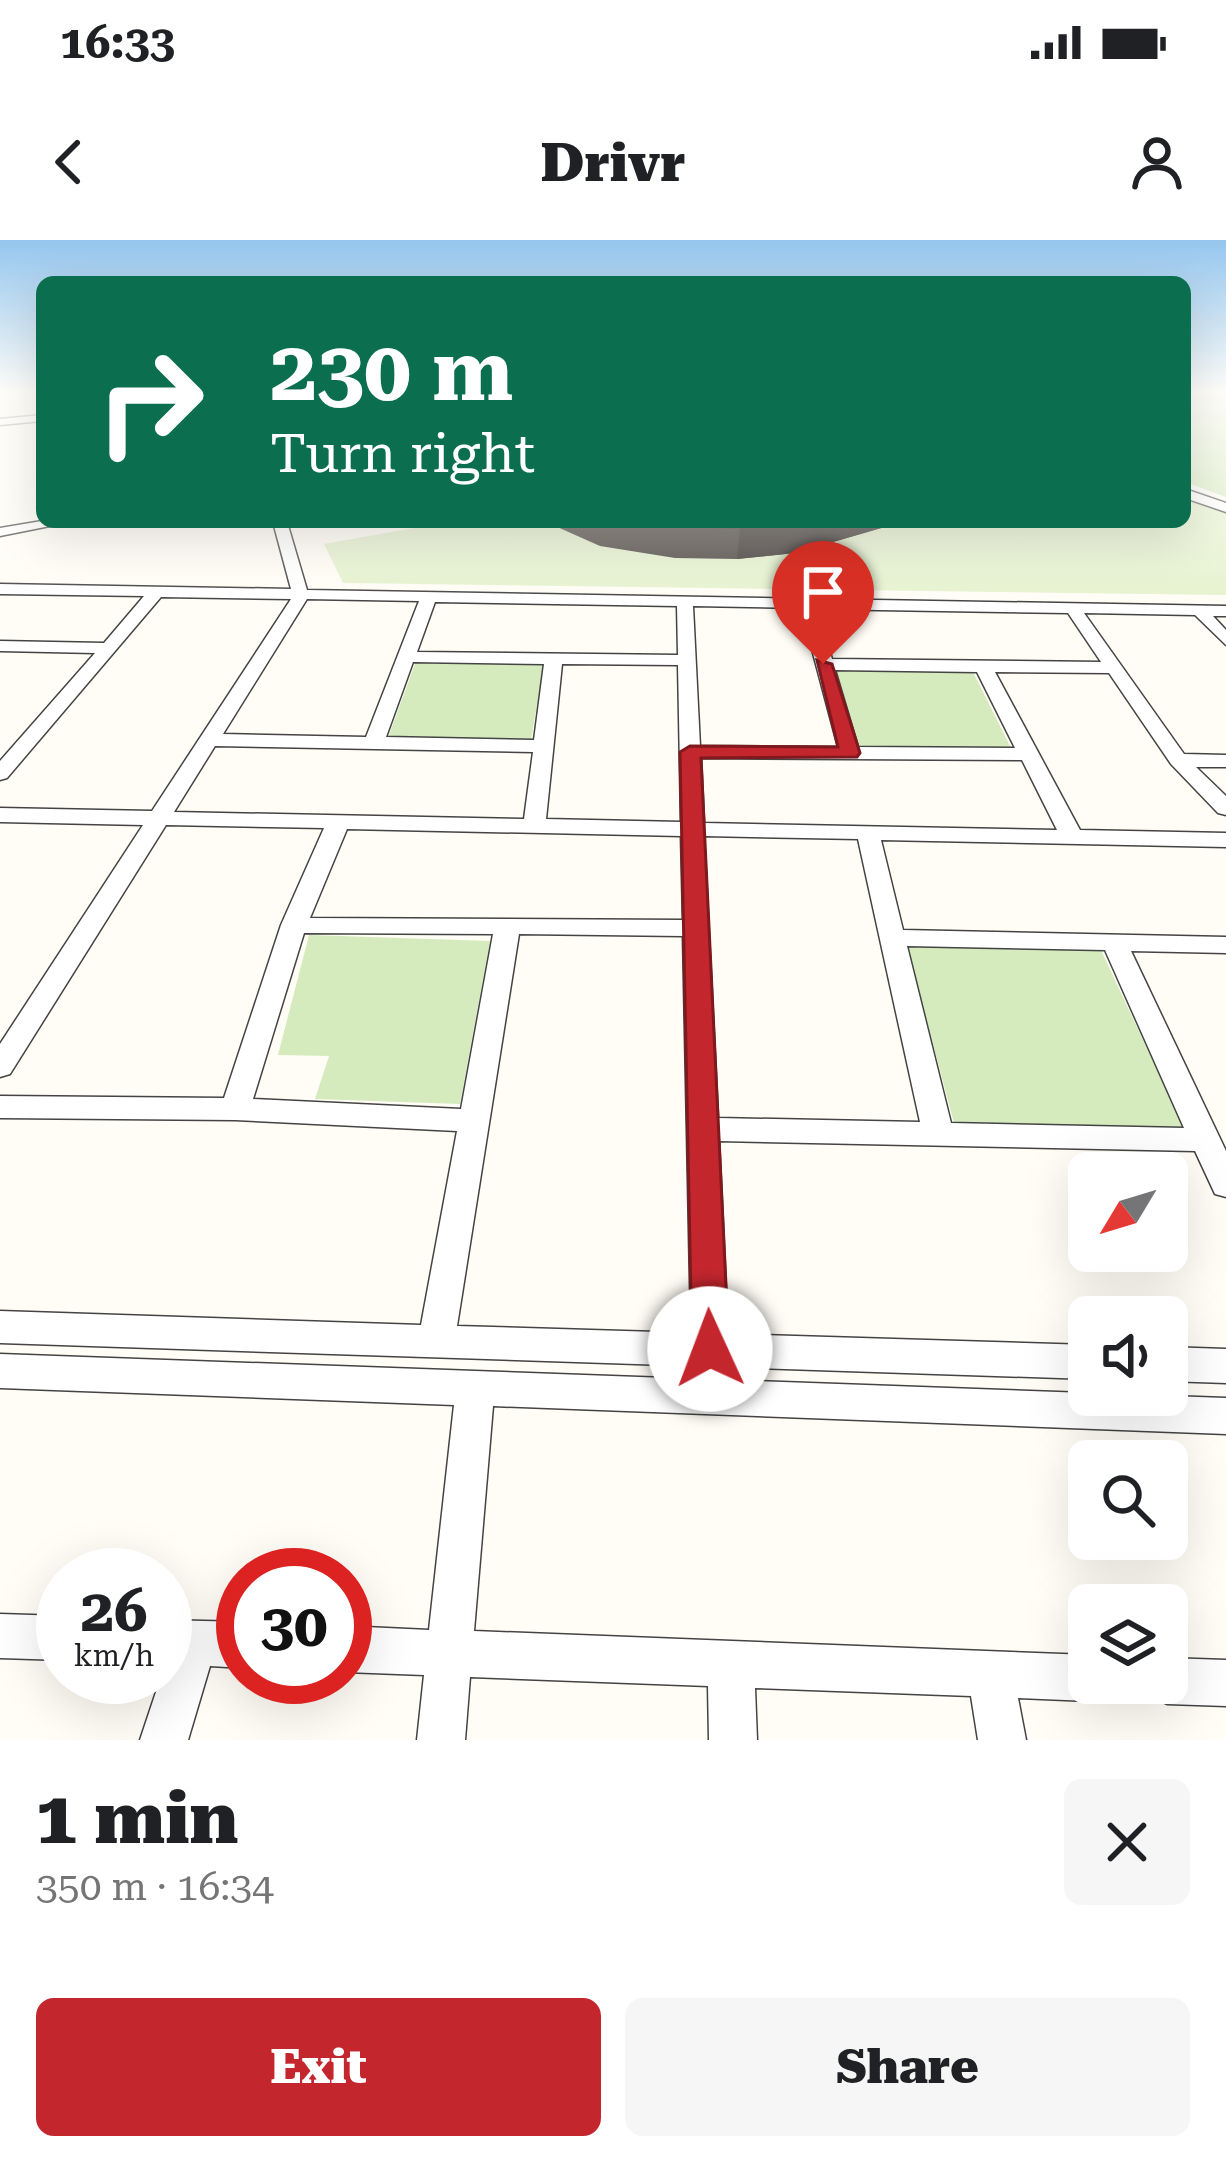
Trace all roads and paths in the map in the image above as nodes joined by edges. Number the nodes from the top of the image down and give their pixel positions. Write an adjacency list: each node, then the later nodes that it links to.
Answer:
1 (1191, 495): 2 (street)
2 (1226, 508)
3 (36, 526): 5 (street)
4 (282, 528): 8 (street)
5 (0, 532)
6 (0, 589): 7 (street)
7 (156, 592): 8 (street); 17 (street)
8 (302, 596): 9 (street); 24 (street)
9 (428, 599): 10 (street); 18 (street)
10 (685, 603): 11 (street); 20 (street)
11 (808, 605): 12 (street); 21 (street)
12 (1073, 609): 13 (street); 23 (street)
13 (1200, 611): 14 (street); 15 (street)
14 (1226, 611)
15 (1226, 640)
16 (0, 646): 17 (street)
17 (111, 648): 32 (street)
18 (406, 657): 19 (street); 25 (street)
19 (554, 658): 20 (street); 26 (street)
20 (689, 660): 27 (street)
21 (823, 664): 22 (street); 28 (street)
22 (983, 666): 23 (street); 29 (street)
23 (1116, 668): 30 (street)
24 (210, 740): 25 (street); 35 (street)
25 (373, 744): 26 (street)
26 (544, 746): 37 (street)
27 (690, 752): 28 (street); 38 (street)
28 (850, 753): 29 (street)
29 (1028, 754): 40 (street)
30 (1178, 760): 31 (street); 33 (street)
31 (1226, 761)
32 (0, 774)
33 (1226, 808)
34 (0, 815): 35 (street)
35 (160, 819): 36 (street); 48 (street)
36 (338, 823): 37 (street); 42 (street)
37 (534, 829): 38 (street)
38 (695, 832): 39 (street); 44 (street)
39 (868, 835): 40 (street); 45 (street)
40 (1072, 838): 41 (street)
41 (1226, 840)
42 (294, 925): 43 (street); 50 (street)
43 (507, 928): 44 (street); 51 (street)
44 (696, 928): 52 (street)
45 (892, 938): 46 (street); 53 (street)
46 (1115, 944): 47 (street); 54 (street)
47 (1226, 944)
48 (0, 1067)
49 (0, 1107): 50 (street)
50 (235, 1109): 51 (street)
51 (477, 1120): 57 (street)
52 (703, 1129): 53 (street); 58 (street)
53 (938, 1135): 54 (street)
54 (1205, 1140): 55 (street)
55 (1226, 1186)
56 (0, 1327): 57 (street)
57 (437, 1339): 58 (street)
58 (710, 1349): 59 (street)
59 (1068, 1361)
60 (1188, 1365): 61 (street)
61 (1226, 1366)
62 (0, 1371): 63 (street)
63 (475, 1390): 64 (street); 68 (street)
64 (1226, 1416)
65 (0, 1636): 66 (street)
66 (36, 1637)
67 (372, 1650): 68 (street)
68 (449, 1653): 69 (street); 76 (street)
69 (731, 1664): 70 (street); 77 (street)
70 (991, 1674): 71 (street); 78 (street)
71 (1068, 1677)
72 (1188, 1682): 73 (street)
73 (1226, 1683)
74 (170, 1704): 75 (street)
75 (164, 1740)
76 (441, 1740)
77 (733, 1740)
78 (1002, 1740)

